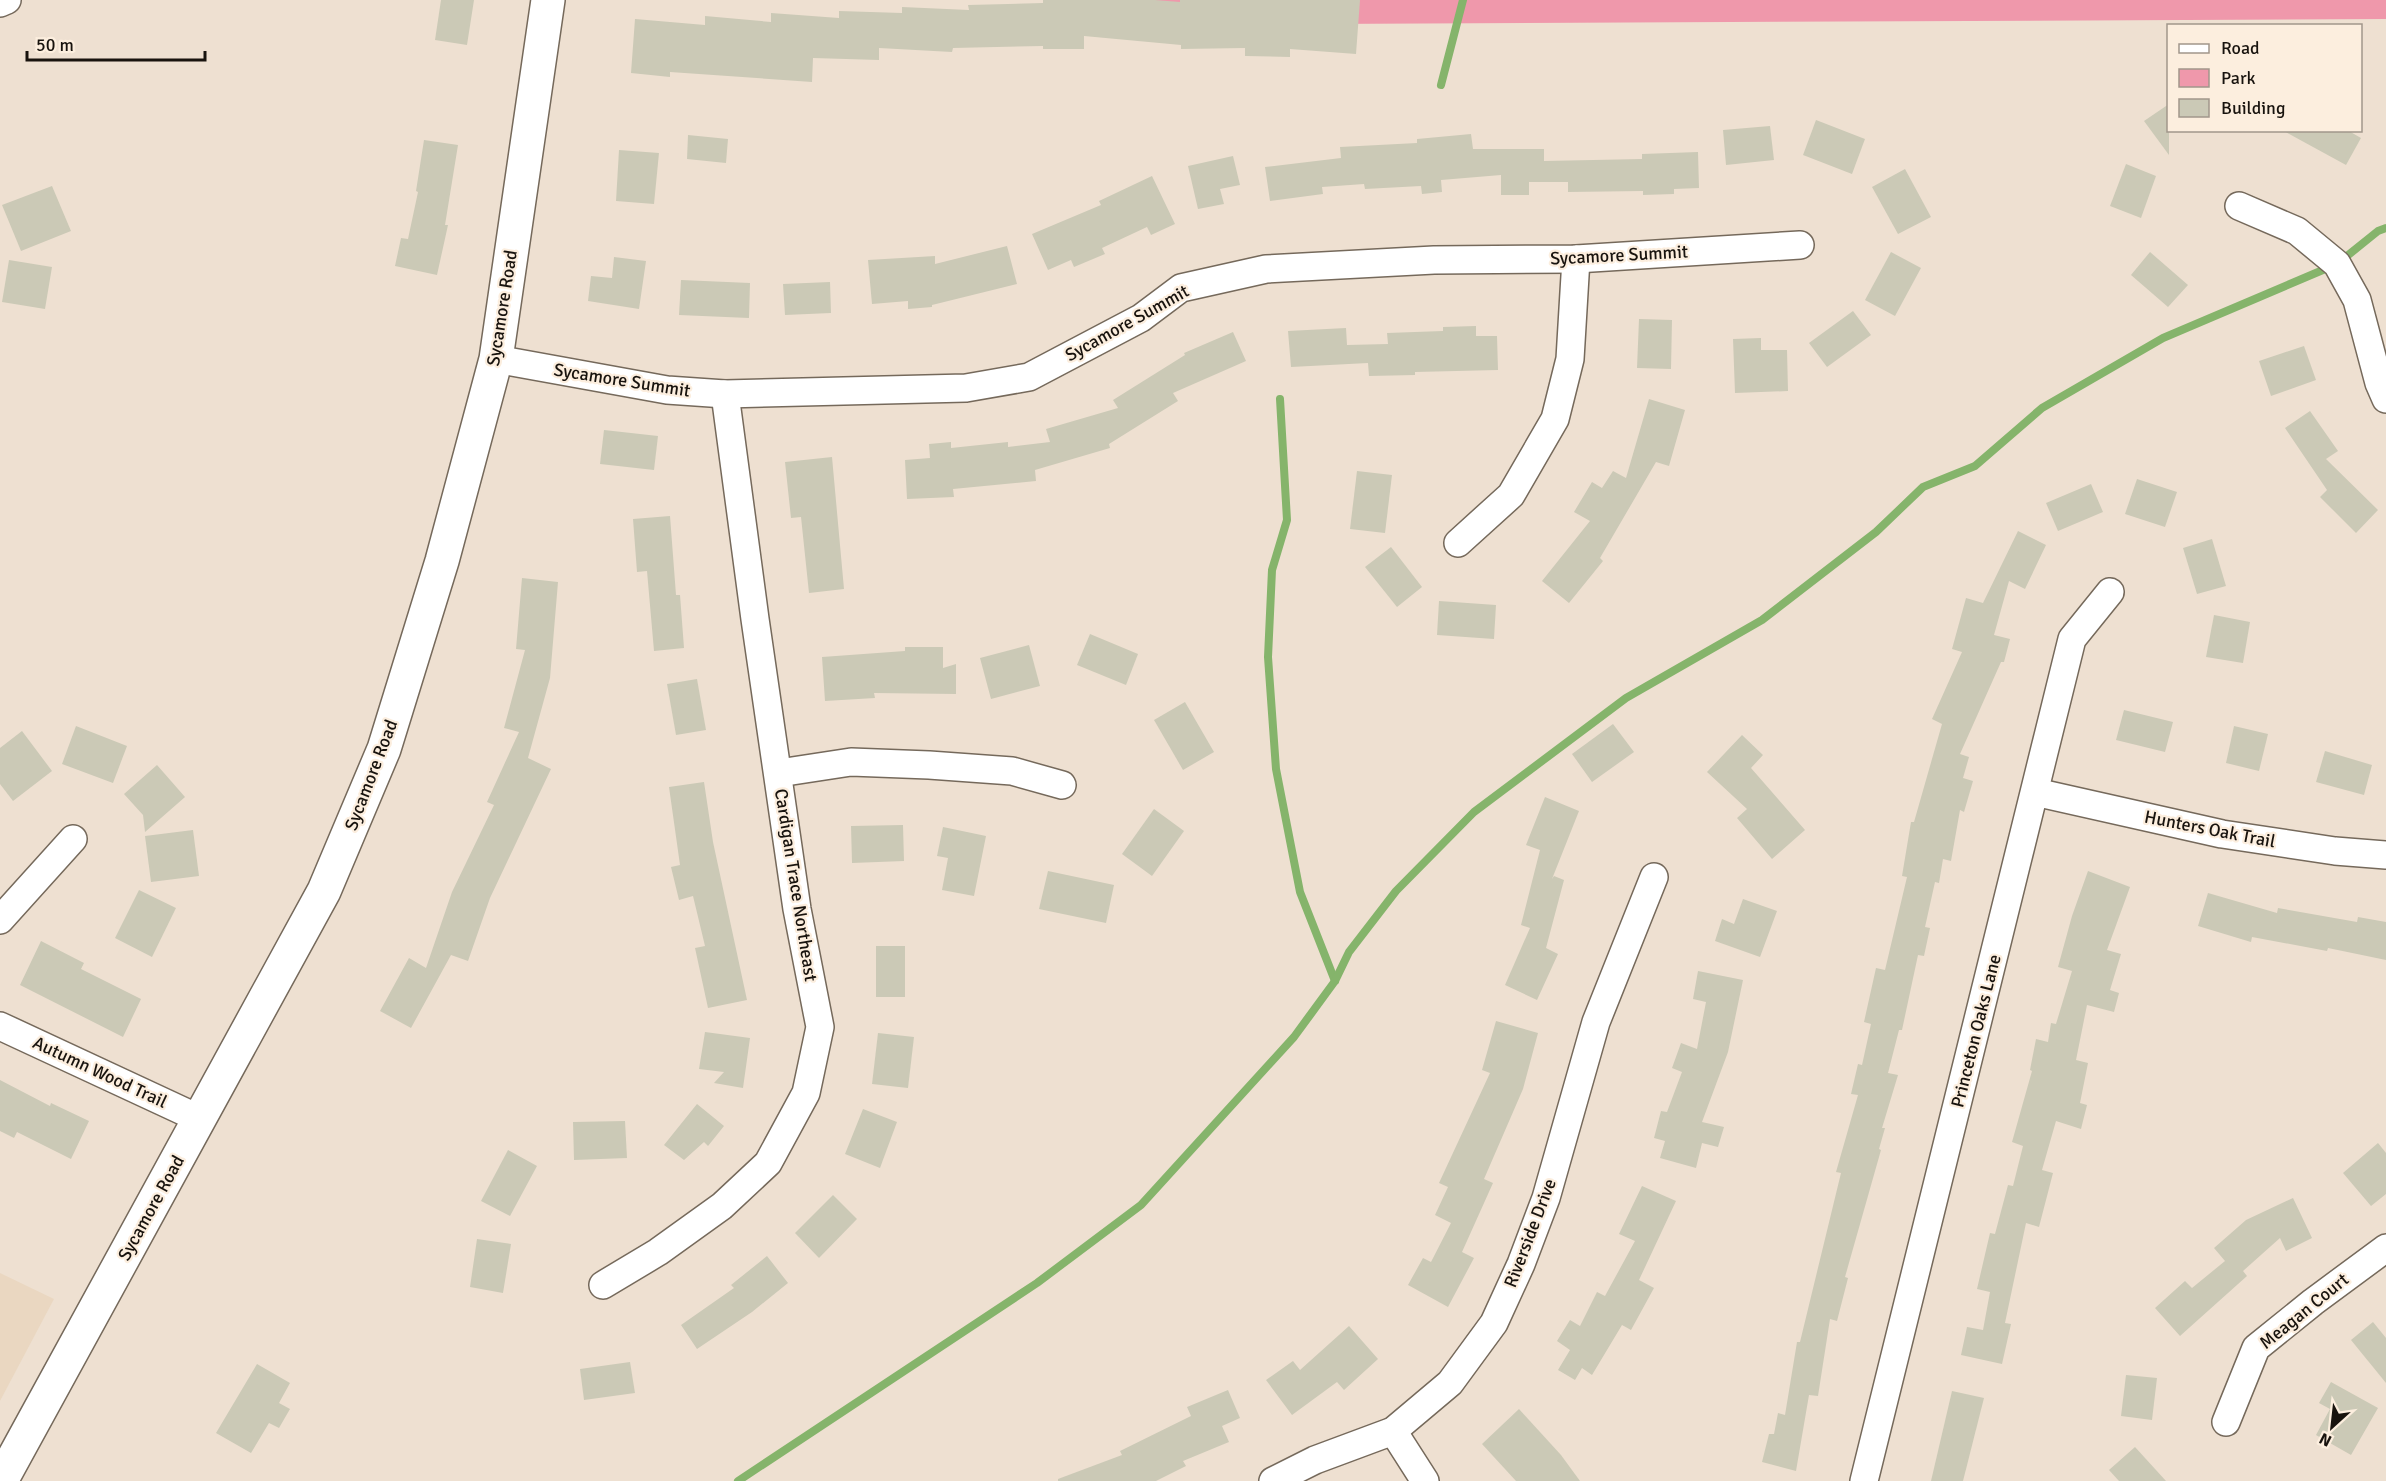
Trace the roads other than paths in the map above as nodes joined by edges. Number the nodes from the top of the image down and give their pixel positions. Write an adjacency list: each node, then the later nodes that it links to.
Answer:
1 (7, 0): 3 (street)
2 (548, 0): 7 (street, Sycamore Road)
3 (0, 3)
4 (2239, 206): 9 (street)
5 (1800, 245): 6 (street, Sycamore Summit)
6 (1576, 259): 8 (street, Sycamore Summit); 10 (street)
7 (496, 359): 8 (street, Sycamore Summit); 20 (street, Sycamore Road)
8 (725, 394): 12 (street, Cardigan Trace Northeast)
9 (2386, 399)
10 (1458, 543)
11 (2110, 592): 14 (street, Princeton Oaks Lane)
12 (779, 773): 13 (street); 22 (street, Cardigan Trace Northeast)
13 (1062, 785)
14 (2035, 792): 16 (street, Hunters Oak Trail); 28 (street, Princeton Oaks Lane)
15 (74, 839): 18 (street)
16 (2386, 855)
17 (1654, 877): 24 (street, Riverside Drive)
18 (0, 920)
19 (0, 1026): 20 (street, Autumn Wood Trail)
20 (200, 1119): 25 (street, Sycamore Road)
21 (2386, 1248): 23 (street, Meagan Court)
22 (603, 1285)
23 (2226, 1422)
24 (1393, 1431): 26 (street, Riverside Drive); 27 (street)
25 (1, 1481)
26 (1273, 1481)
27 (1425, 1481)
28 (1864, 1481)

